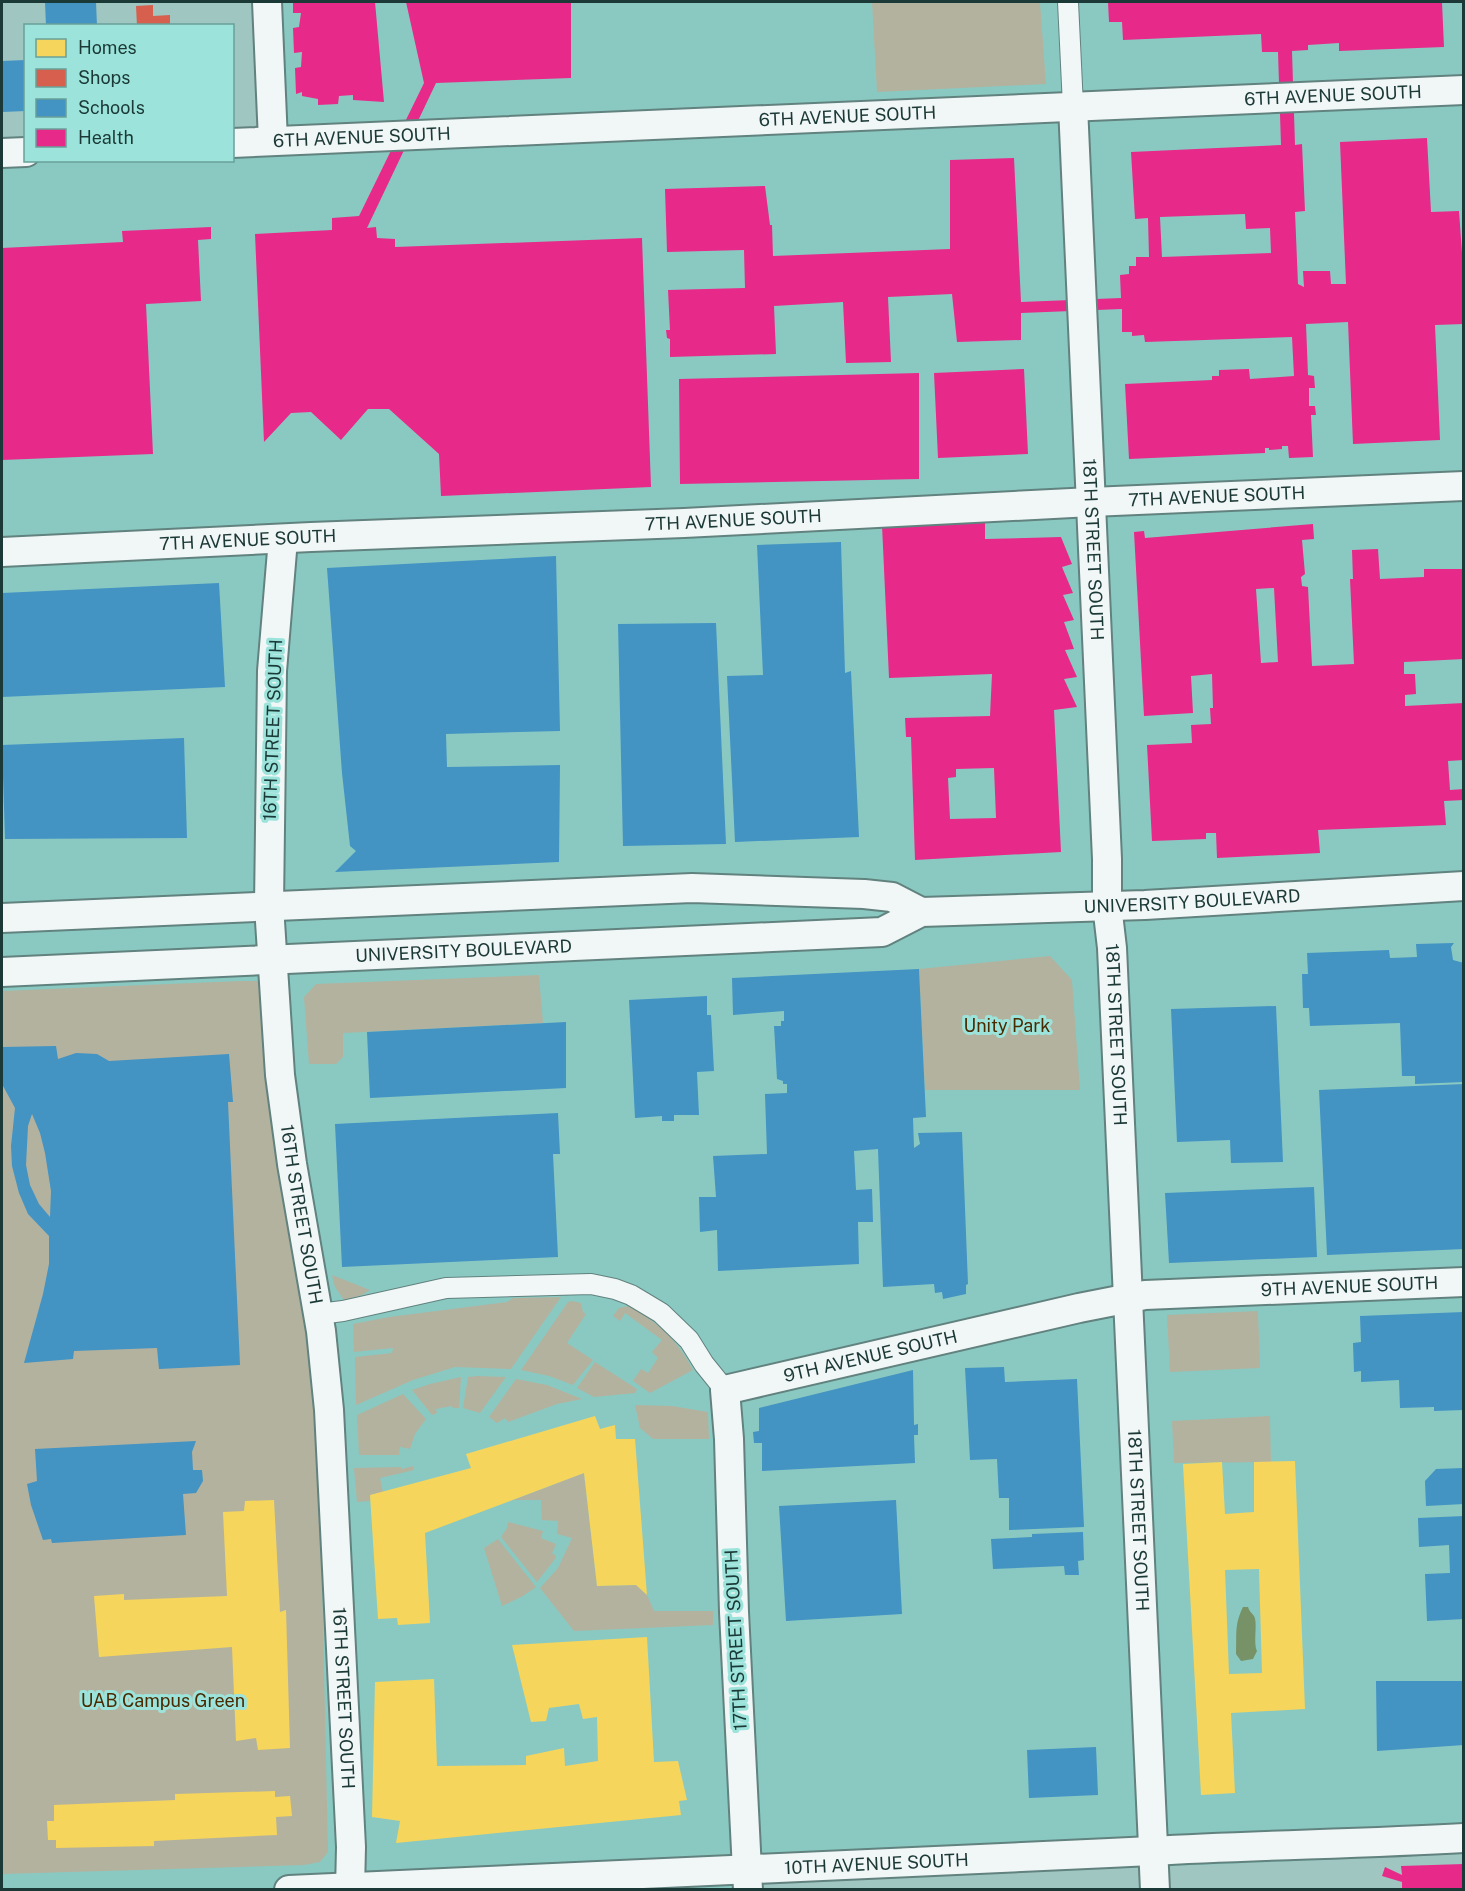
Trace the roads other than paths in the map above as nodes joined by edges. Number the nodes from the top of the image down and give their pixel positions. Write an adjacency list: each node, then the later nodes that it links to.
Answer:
1 (267, 2): 5 (street)
2 (1068, 2): 4 (street, 18TH STREET SOUTH)
3 (1464, 90): 4 (street, 6TH AVENUE SOUTH)
4 (1073, 106): 5 (street, 6TH AVENUE SOUTH); 10 (street, 18TH STREET SOUTH)
5 (273, 141): 6 (street, 6TH AVENUE SOUTH)
6 (234, 143)
7 (24, 152): 8 (street)
8 (2, 153)
9 (1464, 486): 10 (street, 7TH AVENUE SOUTH)
10 (1091, 502): 11 (street, 7TH AVENUE SOUTH); 14 (street, 18TH STREET SOUTH)
11 (283, 539): 12 (street, 7TH AVENUE SOUTH); 15 (street, 16TH STREET SOUTH)
12 (2, 552)
13 (1464, 886): 14 (street, UNIVERSITY BOULEVARD)
14 (1107, 905): 16 (street, UNIVERSITY BOULEVARD); 21 (street, 18TH STREET SOUTH)
15 (269, 906): 16 (street, UNIVERSITY BOULEVARD); 17 (street, UNIVERSITY BOULEVARD); 18 (street, 16TH STREET SOUTH)
16 (921, 912): 18 (street, UNIVERSITY BOULEVARD)
17 (2, 918)
18 (273, 960): 19 (street, UNIVERSITY BOULEVARD); 22 (street, 16TH STREET SOUTH)
19 (2, 972)
20 (1464, 1282): 21 (street, 9TH AVENUE SOUTH)
21 (1128, 1298): 23 (street, 9TH AVENUE SOUTH); 25 (street, 18TH STREET SOUTH)
22 (319, 1314): 23 (street); 27 (street, 16TH STREET SOUTH)
23 (725, 1390): 26 (street, 17TH STREET SOUTH)
24 (1464, 1838): 25 (street, 10TH AVENUE SOUTH)
25 (1153, 1850): 26 (street, 10TH AVENUE SOUTH); 29 (street, 18TH STREET SOUTH)
26 (747, 1880): 27 (street, 10TH AVENUE SOUTH)
27 (350, 1888): 28 (street, 10TH AVENUE SOUTH)
28 (290, 1890)
29 (1155, 1890)

